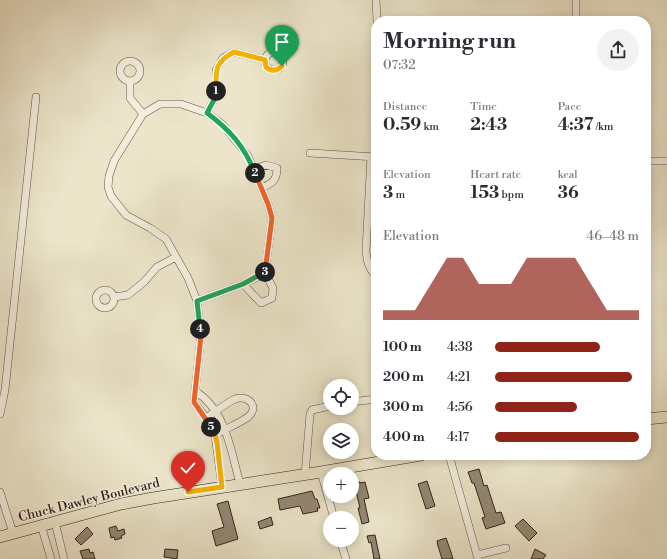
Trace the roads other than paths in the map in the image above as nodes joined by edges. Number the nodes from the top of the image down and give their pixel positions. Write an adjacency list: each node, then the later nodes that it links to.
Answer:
1 (376, 0): 3 (street)
2 (576, 0): 4 (street)
3 (377, 16)
4 (576, 16)
5 (265, 60): 8 (street)
6 (130, 81): 9 (street)
7 (36, 97): 28 (street)
8 (207, 113): 9 (street); 14 (street)
9 (143, 114): 17 (street)
10 (310, 154): 11 (street)
11 (371, 157)
12 (651, 161): 13 (street)
13 (667, 161)
14 (254, 169): 15 (street); 15 (street)
15 (262, 188): 19 (street)
16 (371, 193): 18 (street)
17 (176, 257): 21 (street); 22 (street)
18 (371, 270)
19 (265, 274): 20 (street); 20 (street)
20 (243, 284): 22 (street)
21 (114, 297)
22 (197, 301): 23 (street)
23 (195, 391): 27 (street); 30 (street)
24 (371, 400): 25 (street)
25 (359, 401)
26 (323, 407): 37 (street)
27 (215, 412): 30 (street); 32 (street); 32 (street)
28 (0, 414)
29 (667, 417): 31 (main road)
30 (206, 418): 33 (street)
31 (651, 419)
32 (225, 430): 33 (street); 38 (street)
33 (215, 435): 39 (street)
34 (392, 460): 36 (main road, Chuck Dawley Boulevard)
35 (450, 460): 50 (street)
36 (321, 472): 37 (main road, Chuck Dawley Boulevard); 41 (street)
37 (305, 475): 38 (main road, Chuck Dawley Boulevard)
38 (240, 484): 39 (main road, Chuck Dawley Boulevard)
39 (222, 487): 42 (main road, Chuck Dawley Boulevard)
40 (0, 492): 44 (street)
41 (332, 511)
42 (55, 522): 43 (main road, Chuck Dawley Boulevard); 48 (street)
43 (41, 525): 44 (main road, Chuck Dawley Boulevard); 49 (street)
44 (13, 533): 45 (main road, Chuck Dawley Boulevard)
45 (0, 537)
46 (342, 547): 52 (street)
47 (506, 548): 50 (street)
48 (62, 550): 49 (street); 51 (street)
49 (50, 556)
50 (478, 557)
51 (64, 559)
52 (346, 559)

